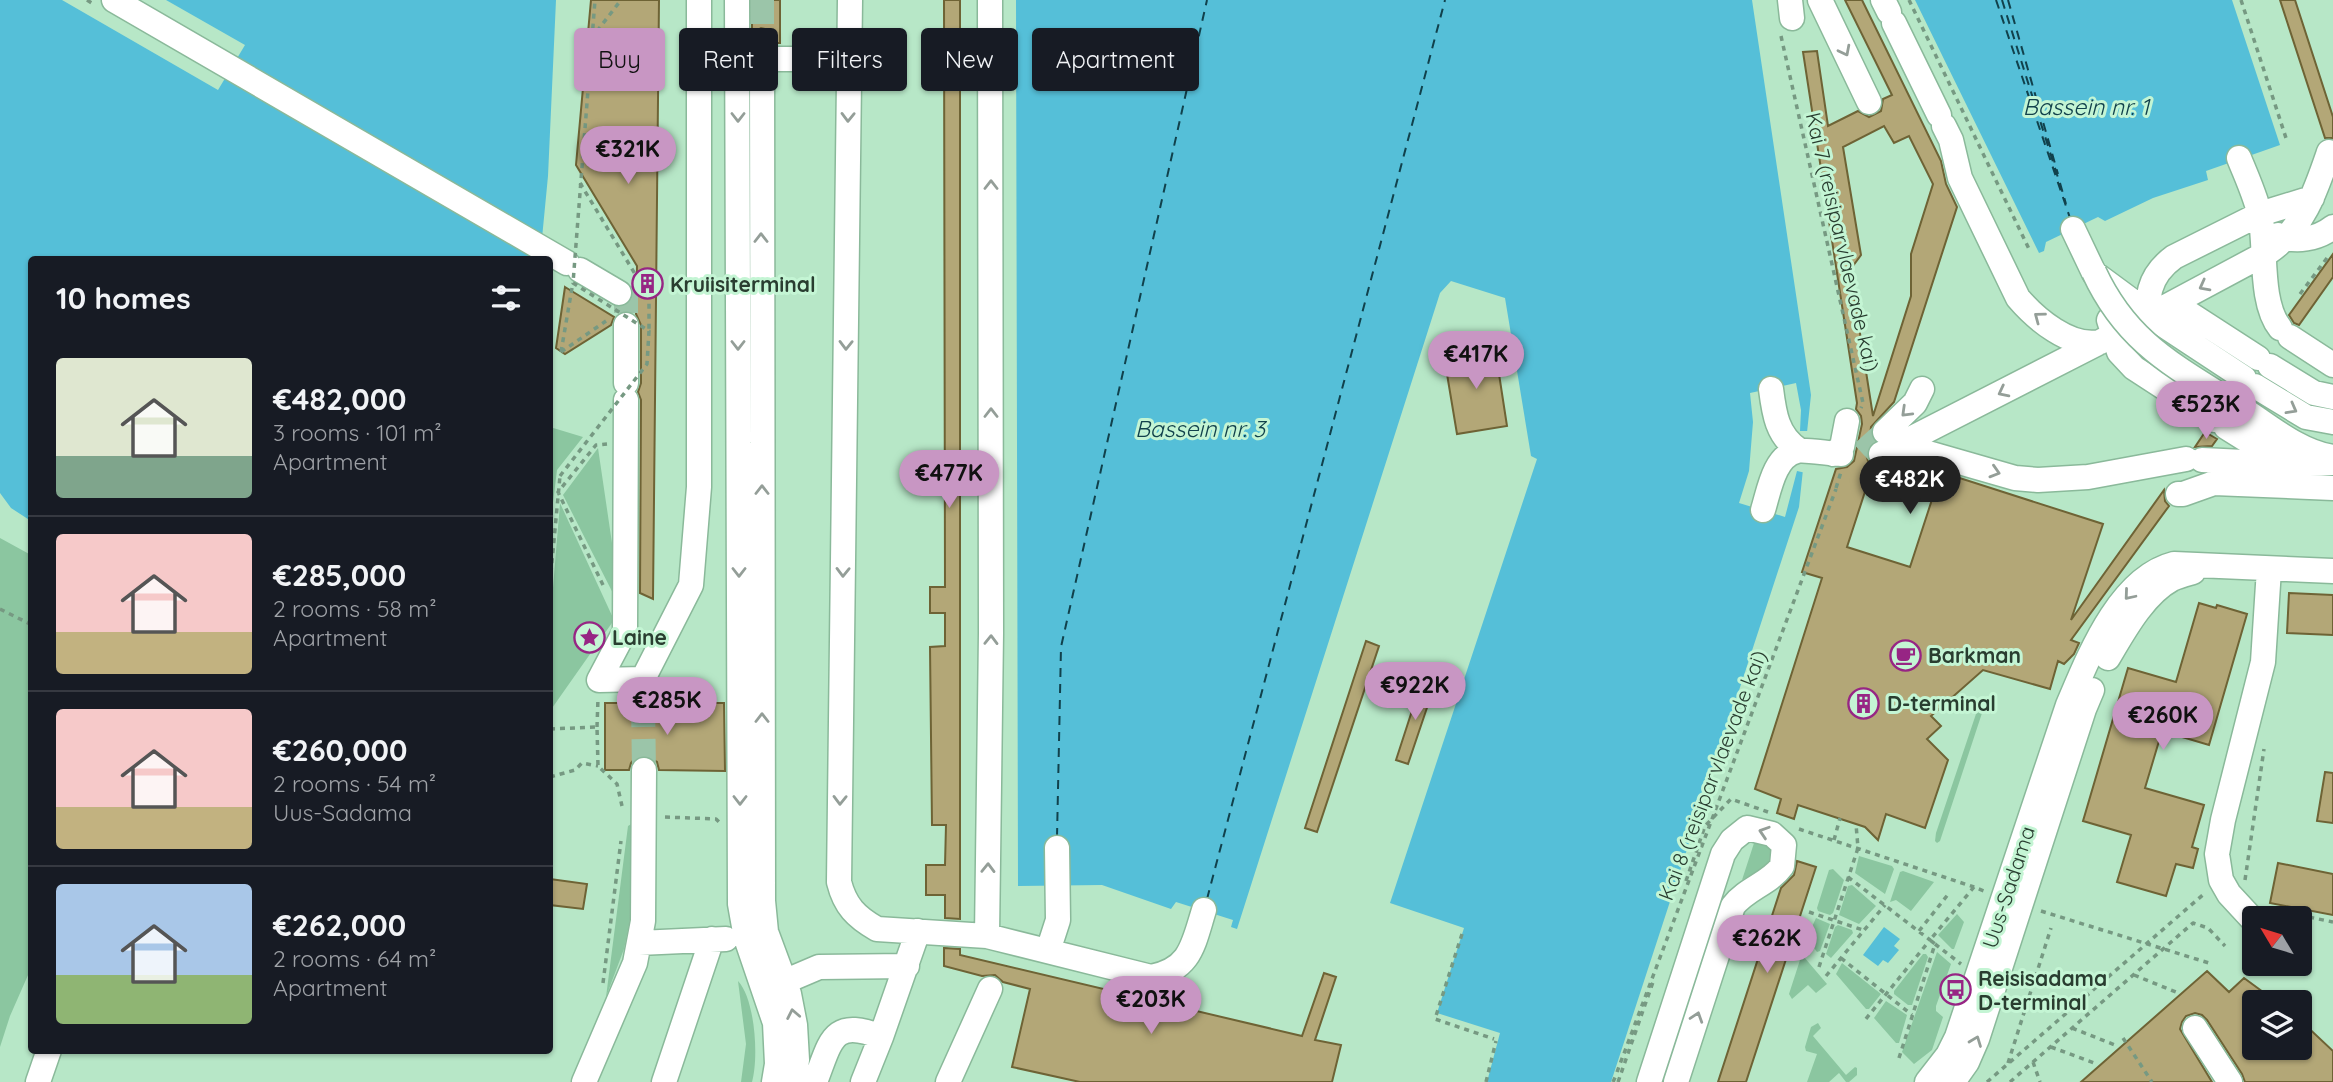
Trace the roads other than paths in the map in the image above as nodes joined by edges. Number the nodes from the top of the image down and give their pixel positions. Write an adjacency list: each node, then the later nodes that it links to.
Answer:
1 (114, 0): 21 (street)
2 (699, 0): 22 (street)
3 (737, 0): 8 (street)
4 (850, 0): 9 (street)
5 (990, 0): 51 (street, one-way to 5)
6 (1820, 0): 13 (street, one-way to 13)
7 (1894, 9): 26 (street, one-way to 7)
8 (737, 28)
9 (850, 28)
10 (737, 91): 50 (street, one-way to 50)
11 (762, 91): 50 (street, one-way to 11)
12 (849, 91): 49 (street, one-way to 49)
13 (1869, 102)
14 (2329, 152): 16 (street)
15 (2239, 158): 17 (street)
16 (2312, 198): 17 (street); 19 (street)
17 (2260, 214): 19 (street); 20 (street); 25 (street)
18 (2333, 227): 19 (street)
19 (2286, 238): 20 (street)
20 (2264, 254): 24 (street, one-way to 24); 27 (street)
21 (546, 256)
22 (553, 260)
23 (2094, 272): 25 (street); 26 (street); 31 (street, bridge)
24 (2174, 303): 25 (street); 30 (street)
25 (2151, 315): 26 (street); 33 (street, one-way to 33)
26 (2107, 339): 31 (street); 36 (street, one-way to 36)
27 (2333, 365)
28 (1771, 389): 34 (street)
29 (1922, 389): 36 (street, one-way to 36)
30 (2333, 397)
31 (2227, 414): 35 (street)
32 (1853, 418): 36 (street)
33 (2333, 422)
34 (1799, 450): 36 (street); 39 (street)
35 (2314, 452): 37 (street)
36 (1856, 453): 37 (street, one-way to 37)
37 (2136, 468): 38 (street)
38 (2333, 488)
39 (1763, 510)
40 (2211, 566): 41 (street, Uus-Sadama); 43 (street, Uus-Sadama, one-way to 43); 44 (street, Uus-Sadama)
41 (2269, 569): 42 (street, Uus-Sadama); 47 (street)
42 (2333, 571)
43 (2060, 724): 44 (street); 71 (street, Uus-Sadama)
44 (2070, 754): 72 (street, Uus-Sadama, one-way to 44)
45 (645, 770): 53 (street)
46 (1056, 848): 54 (street)
47 (2249, 906)
48 (1204, 910): 54 (street)
49 (918, 931): 51 (street); 55 (street)
50 (756, 935): 52 (street); 56 (street)
51 (987, 936): 54 (street)
52 (712, 939): 53 (street); 63 (street)
53 (639, 943): 62 (street)
54 (1048, 951)
55 (907, 966): 56 (street); 59 (street)
56 (774, 986): 64 (street); 65 (street, one-way to 56)
57 (990, 989): 68 (street)
58 (2195, 1028): 73 (street)
59 (881, 1037): 66 (street); 67 (street)
60 (48, 1054): 61 (street)
61 (38, 1082)
62 (584, 1082)
63 (664, 1082)
64 (774, 1082)
65 (794, 1082)
66 (815, 1082)
67 (863, 1082)
68 (948, 1082)
69 (1649, 1082): 70 (street, one-way to 69)
70 (1676, 1082)
71 (1927, 1082)
72 (1953, 1082)
73 (2230, 1082)

